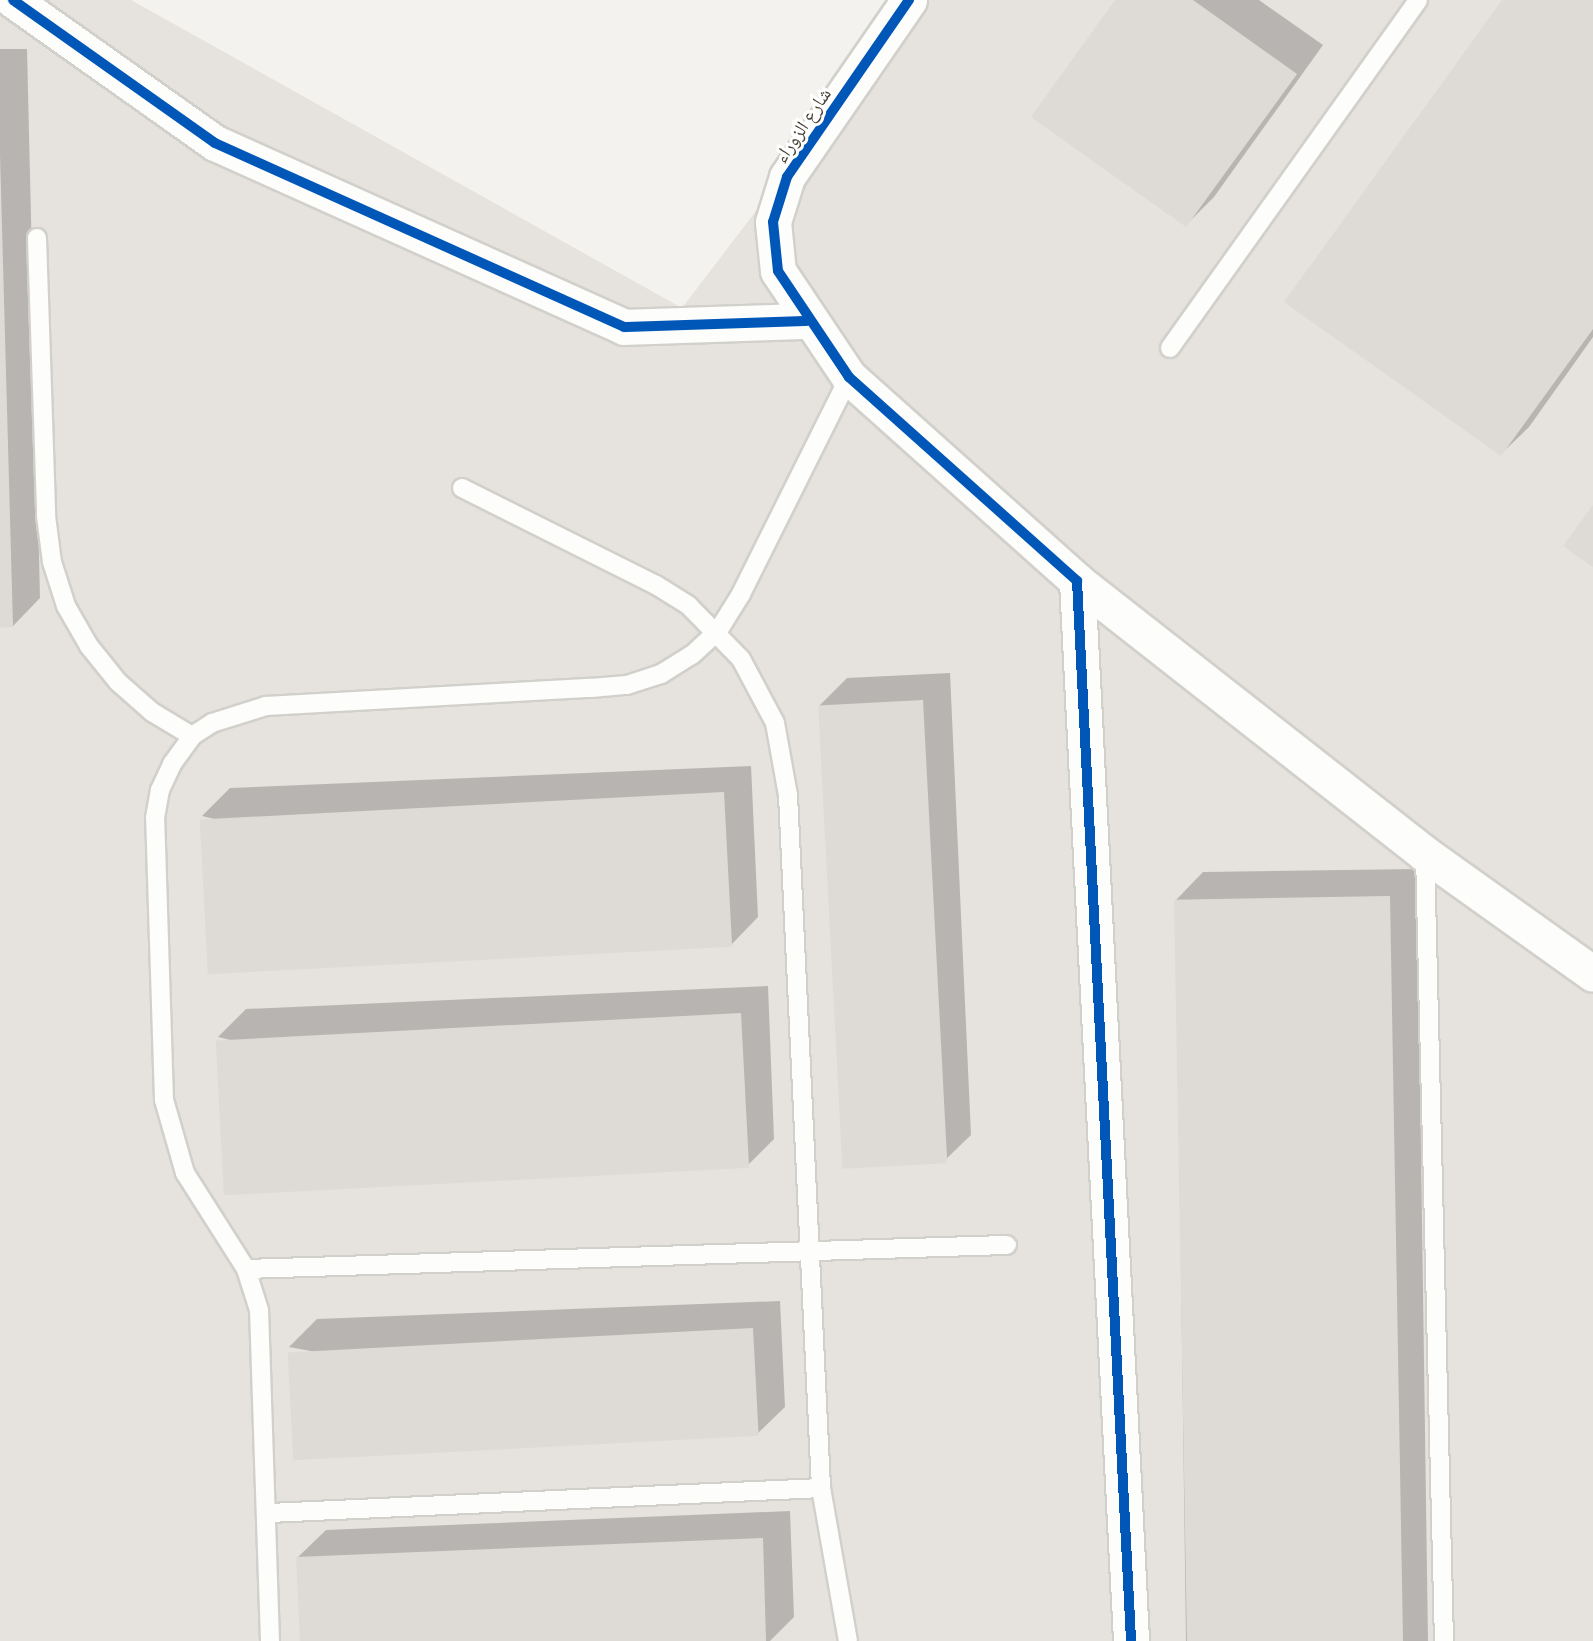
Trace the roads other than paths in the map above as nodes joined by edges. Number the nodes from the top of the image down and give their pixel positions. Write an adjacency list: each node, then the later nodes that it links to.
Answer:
1 (13, 0): 5 (street)
2 (909, 0): 5 (street, شارع الزوراء)
3 (1418, 0): 6 (lane)
4 (37, 238): 11 (lane)
5 (807, 321): 7 (street, شارع الزوراء)
6 (1170, 348)
7 (849, 377): 9 (street, شارع الزوراء); 10 (lane)
8 (462, 488): 10 (lane)
9 (1077, 580): 12 (street, شارع الزوراء); 21 (street)
10 (718, 631): 11 (lane); 15 (lane)
11 (192, 736): 16 (lane)
12 (1425, 854): 13 (street, شارع الزوراء); 22 (lane)
13 (1593, 974)
14 (1007, 1245): 15 (lane)
15 (807, 1251): 16 (lane); 17 (lane)
16 (246, 1269): 18 (lane)
17 (821, 1488): 18 (lane); 20 (lane)
18 (268, 1513): 19 (lane)
19 (270, 1641)
20 (848, 1641)
21 (1131, 1641)
22 (1444, 1641)

